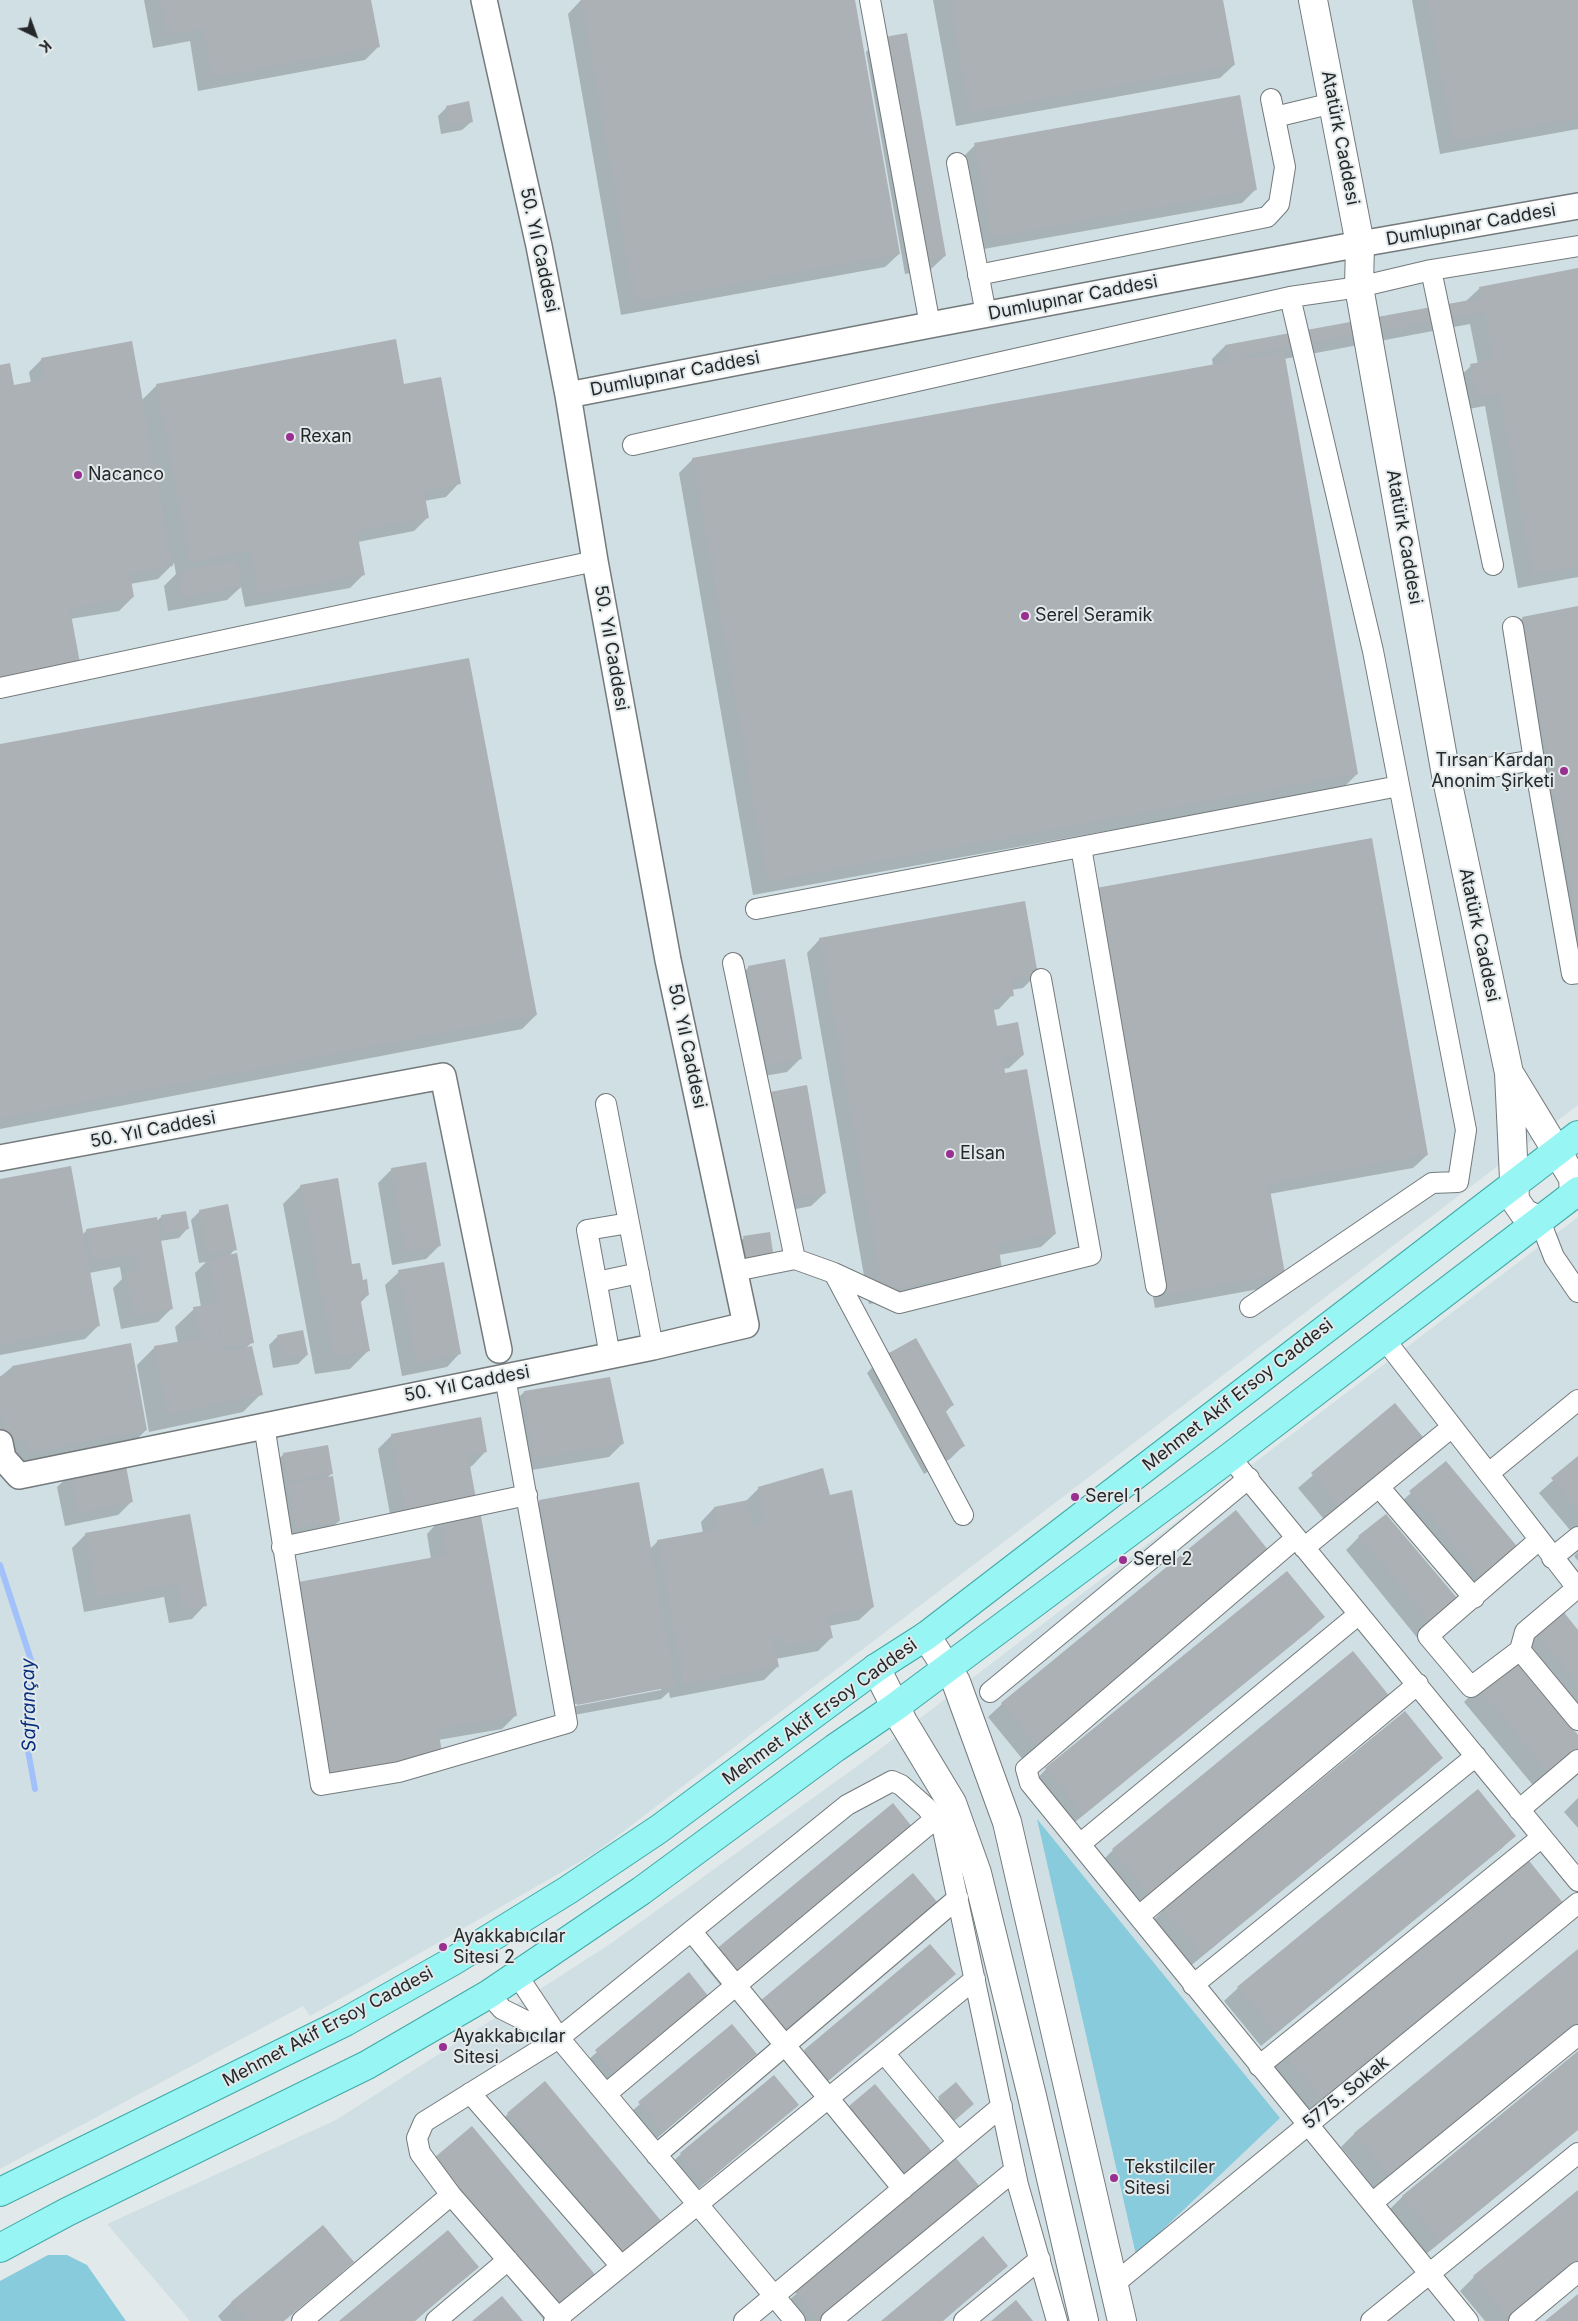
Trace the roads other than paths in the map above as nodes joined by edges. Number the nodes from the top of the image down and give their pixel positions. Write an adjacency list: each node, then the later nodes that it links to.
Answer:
1 (484, 0): 15 (street, 50. Yıl Caddesi)
2 (870, 0): 14 (street)
3 (1313, 0): 4 (main road, Atatürk Caddesi)
4 (1333, 103): 7 (main road, Atatürk Caddesi); 10 (street)
5 (957, 163): 10 (street)
6 (1578, 206): 7 (street, Dumlupınar Caddesi)
7 (1360, 244): 11 (main road, Atatürk Caddesi); 13 (street, Dumlupınar Caddesi)
8 (1578, 246): 9 (street)
9 (1431, 270): 11 (street); 18 (street)
10 (978, 275): 13 (street)
11 (1359, 287): 12 (street); 22 (main road, Atatürk Caddesi)
12 (1290, 297): 16 (street); 23 (street)
13 (986, 314): 14 (street, Dumlupınar Caddesi)
14 (930, 324): 15 (street, Dumlupınar Caddesi)
15 (568, 395): 17 (street, 50. Yıl Caddesi)
16 (633, 445)
17 (595, 561): 20 (street); 38 (street, 50. Yıl Caddesi)
18 (1493, 565)
19 (1513, 627): 21 (street)
20 (0, 688)
21 (1534, 760): 22 (street); 27 (street)
22 (1446, 775): 29 (main road, Atatürk Caddesi)
23 (1399, 786): 24 (street); 44 (street)
24 (1082, 847): 25 (street); 42 (street)
25 (756, 910)
26 (733, 963): 37 (street)
27 (1578, 973)
28 (1041, 979): 40 (street)
29 (1508, 1073): 31 (main road); 33 (main road)
30 (606, 1104): 36 (street)
31 (1568, 1143): 33 (main road, Mehmet Akif Ersoy Caddesi); 34 (main road)
32 (0, 1158): 47 (street, 50. Yıl Caddesi)
33 (1514, 1183): 35 (main road); 68 (main road, Mehmet Akif Ersoy Caddesi)
34 (1576, 1193): 35 (main road)
35 (1540, 1221): 43 (street); 45 (main road)
36 (629, 1223): 39 (street); 41 (street)
37 (795, 1259): 38 (street); 40 (street)
38 (735, 1271): 46 (street, 50. Yıl Caddesi)
39 (639, 1273): 41 (street); 46 (street)
40 (834, 1273): 59 (street)
41 (597, 1282): 48 (street)
42 (1156, 1286)
43 (1578, 1292)
44 (1250, 1306)
45 (1385, 1340): 52 (street); 54 (main road)
46 (653, 1347): 48 (street, 50. Yıl Caddesi)
47 (499, 1350)
48 (610, 1356): 49 (street, 50. Yıl Caddesi)
49 (505, 1377): 51 (street, 50. Yıl Caddesi); 58 (street)
50 (1578, 1400): 55 (street)
51 (264, 1425): 53 (street, 50. Yıl Caddesi); 63 (street)
52 (1452, 1427): 55 (street); 57 (street)
53 (0, 1443)
54 (1230, 1457): 56 (street); 71 (main road)
55 (1489, 1473): 61 (street)
56 (1249, 1478): 62 (street); 73 (street)
57 (1378, 1487): 62 (street); 66 (street)
58 (527, 1495): 63 (street); 63 (street)
59 (963, 1515)
60 (1578, 1537): 64 (street)
61 (1539, 1540): 64 (street); 66 (street)
62 (1300, 1543): 67 (street); 81 (street)
63 (282, 1547)
64 (1552, 1558): 65 (street)
65 (1577, 1588): 69 (street)
66 (1474, 1598): 69 (street)
67 (1359, 1614): 72 (street); 81 (street)
68 (926, 1636): 70 (main road, Mehmet Akif Ersoy Caddesi); 71 (main road)
69 (1520, 1650): 75 (street)
70 (876, 1668): 74 (main road); 107 (main road, Mehmet Akif Ersoy Caddesi)
71 (948, 1668): 74 (main road); 117 (main road)
72 (1418, 1684): 76 (street); 85 (street)
73 (990, 1692)
74 (895, 1707): 87 (main road); 127 (main road)
75 (1578, 1720)
76 (1476, 1756): 78 (street); 90 (street)
77 (1578, 1760): 78 (street)
78 (1519, 1810): 80 (street)
79 (935, 1818): 83 (street); 86 (street); 89 (street)
80 (1542, 1837): 82 (street); 96 (street)
81 (1080, 1844): 85 (street)
82 (1578, 1881)
83 (958, 1898): 88 (street); 94 (street)
84 (1578, 1903): 101 (street, 5775. Sokak)
85 (1139, 1916): 90 (street)
86 (692, 1932): 89 (street); 93 (street)
87 (517, 1975): 91 (main road); 93 (street)
88 (975, 1979): 95 (street); 100 (street)
89 (737, 1985): 94 (street); 98 (street)
90 (1193, 1985): 96 (street)
91 (488, 1994): 93 (street); 111 (main road)
92 (1578, 2034): 109 (street)
93 (559, 2038): 97 (street); 98 (street)
94 (786, 2044): 99 (street); 104 (street)
95 (884, 2053): 99 (street); 102 (street)
96 (1259, 2066): 101 (street)
97 (470, 2093): 108 (street); 114 (street)
98 (606, 2094): 104 (street)
99 (829, 2097): 106 (street); 110 (street)
100 (1002, 2106): 102 (street); 105 (street)
101 (1307, 2124): 109 (street); 117 (street, 5775. Sokak)
102 (958, 2142): 106 (street)
103 (1578, 2153): 116 (street)
104 (656, 2155): 110 (street)
105 (1015, 2170): 112 (street); 124 (street)
106 (903, 2189): 118 (street)
107 (0, 2192)
108 (451, 2195): 113 (street); 120 (street)
109 (1372, 2203): 116 (street)
110 (696, 2204): 114 (street); 118 (street)
111 (0, 2248)
112 (1040, 2258): 125 (street); 126 (street)
113 (508, 2260): 119 (street); 121 (street)
114 (621, 2266): 119 (street)
115 (1578, 2272): 131 (street)
116 (1429, 2274): 129 (street); 130 (street)
117 (1114, 2284): 128 (main road)
118 (774, 2296): 122 (street); 123 (street)
119 (558, 2320)
120 (302, 2321)
121 (436, 2321)
122 (744, 2321)
123 (795, 2321)
124 (831, 2321)
125 (964, 2321)
126 (1057, 2321)
127 (1084, 2321)
128 (1122, 2321)
129 (1371, 2321)
130 (1468, 2321)
131 (1519, 2321)

